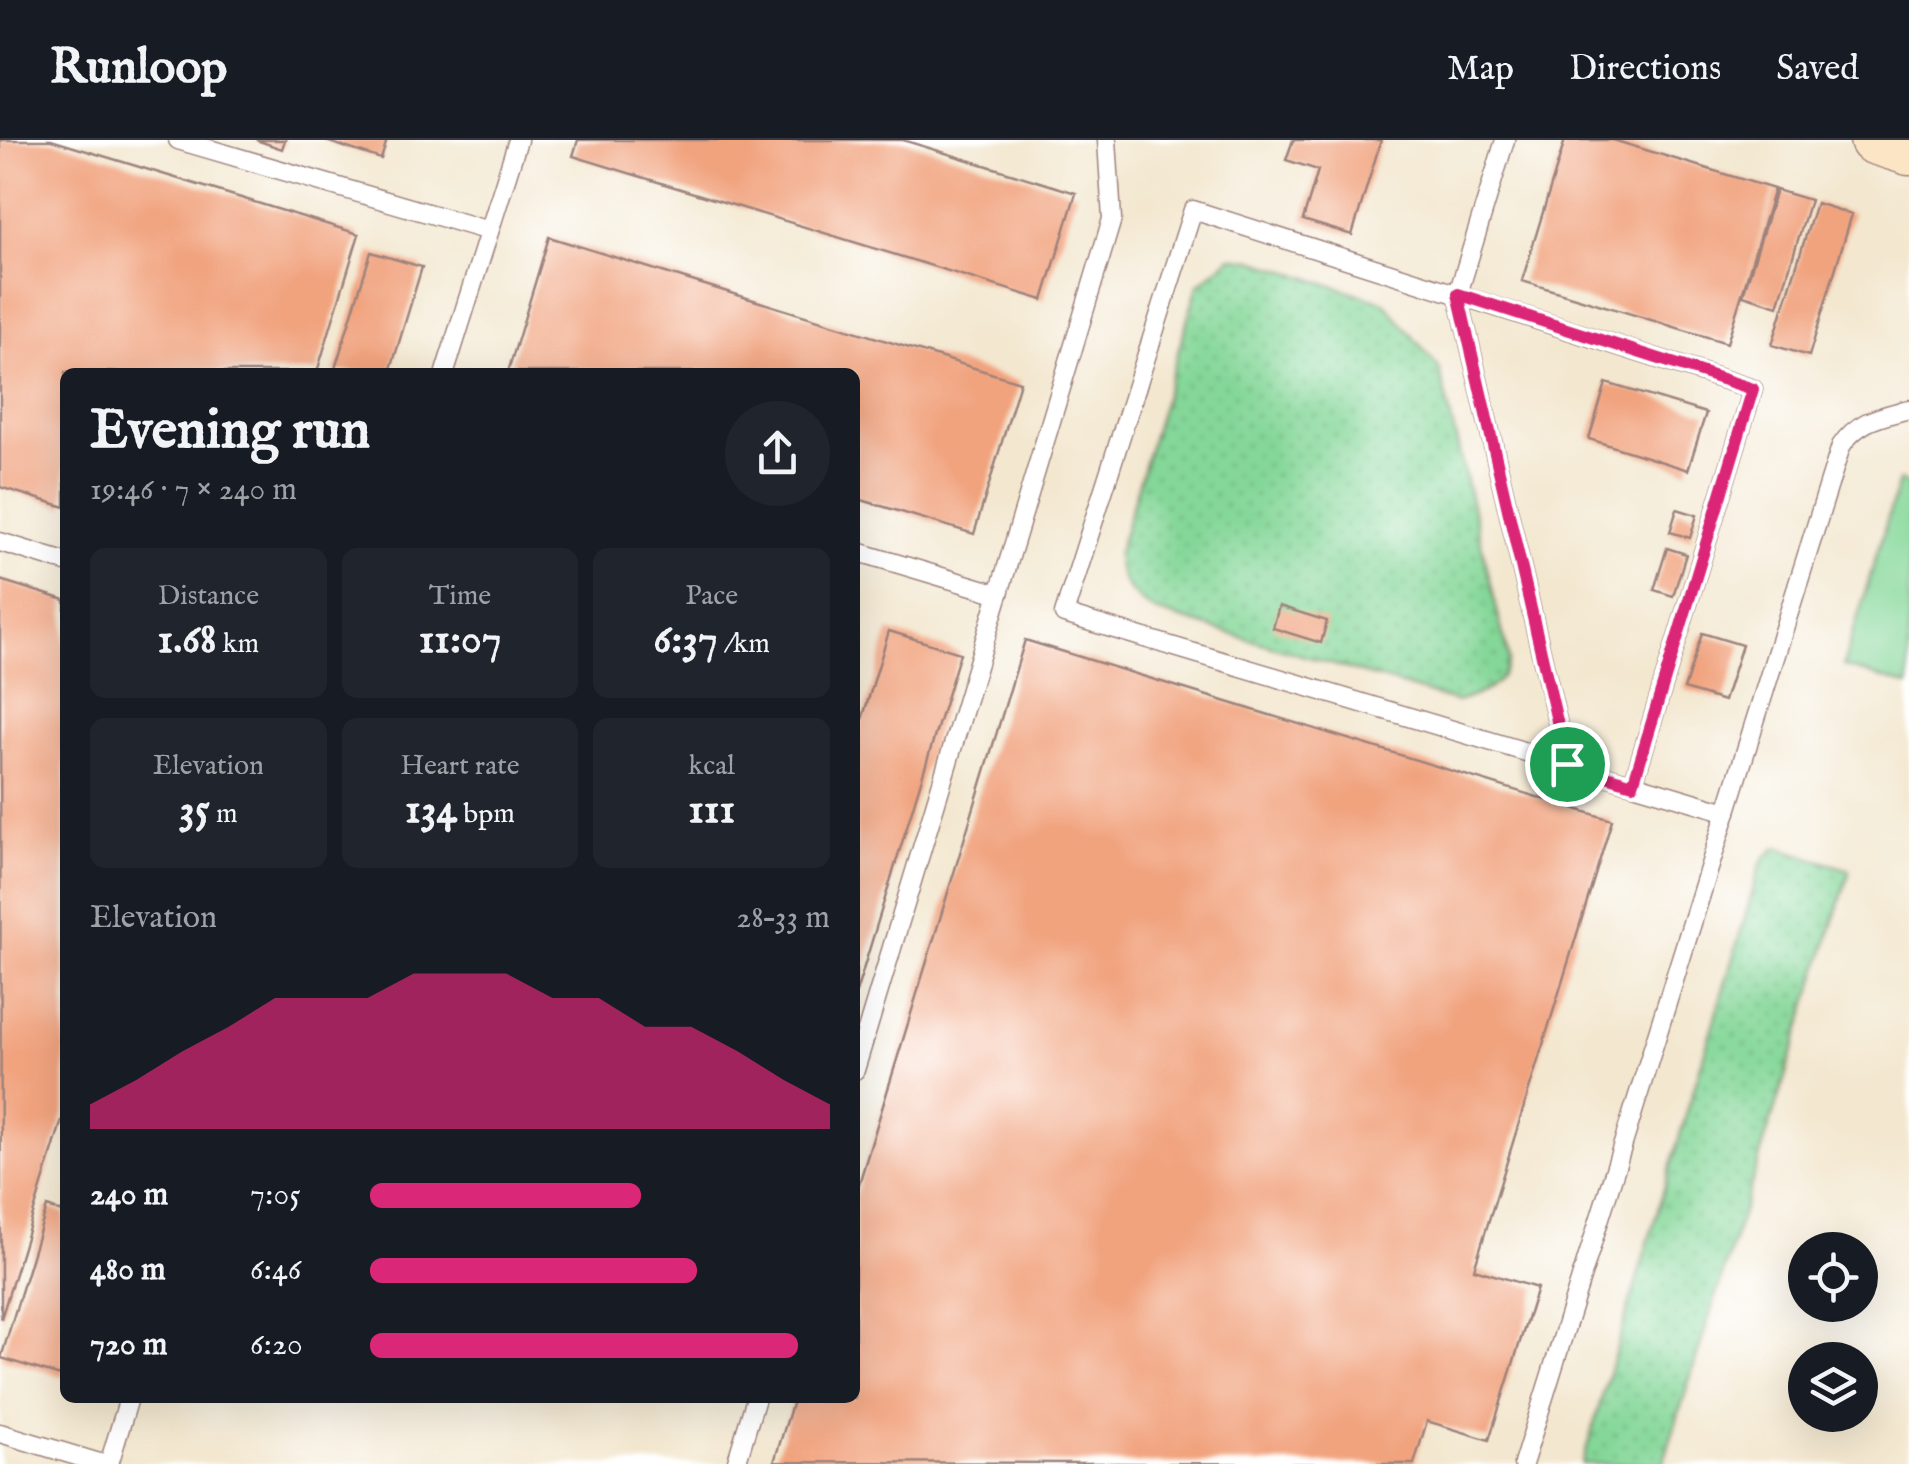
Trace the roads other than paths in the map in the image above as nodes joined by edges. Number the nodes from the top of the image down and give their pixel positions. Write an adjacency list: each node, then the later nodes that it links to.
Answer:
1 (178, 140): 7 (lane)
2 (518, 140): 7 (lane)
3 (1107, 140): 14 (lane)
4 (1505, 140): 8 (lane)
5 (1874, 140): 6 (street)
6 (1909, 151)
7 (489, 230): 9 (lane)
8 (1458, 294): 15 (lane); 15 (lane); 16 (lane)
9 (446, 368)
10 (1909, 409): 17 (lane)
11 (0, 542): 13 (lane)
12 (860, 552): 14 (lane)
13 (60, 560)
14 (999, 594): 18 (lane)
15 (1567, 764): 16 (lane)
16 (1633, 784): 17 (lane)
17 (1727, 812): 24 (lane)
18 (860, 1053)
19 (128, 1403): 22 (lane)
20 (754, 1403): 23 (lane)
21 (0, 1433): 22 (lane)
22 (106, 1464)
23 (736, 1464)
24 (1523, 1464)

